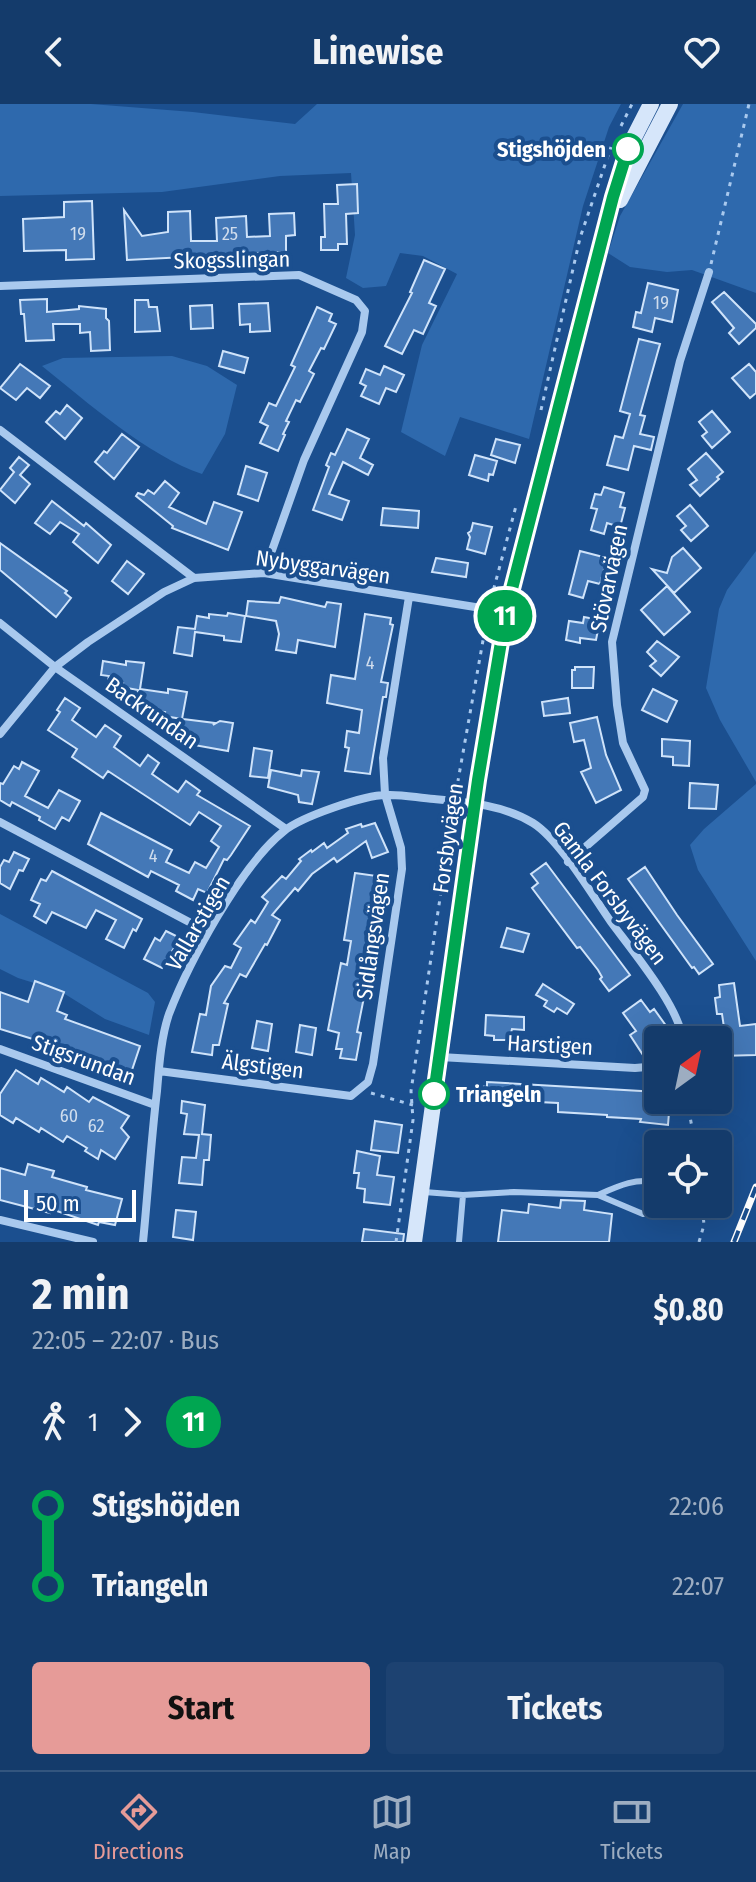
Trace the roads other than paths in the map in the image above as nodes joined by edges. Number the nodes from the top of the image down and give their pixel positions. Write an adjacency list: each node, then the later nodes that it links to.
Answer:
1 (651, 104): 3 (street, Forsbyvägen)
2 (670, 104): 3 (street, Forsbyvägen)
3 (597, 258): 10 (street, Forsbyvägen)
4 (709, 272): 18 (street, Stövarvägen)
5 (0, 286): 7 (street, Skogsslingan)
6 (0, 430): 8 (street)
7 (264, 573): 8 (street, Nybyggarvägen); 9 (street, Nybyggarvägen)
8 (194, 578): 12 (street, Nybyggarvägen)
9 (409, 597): 10 (street, Nybyggarvägen); 14 (street, Sidlångsvägen)
10 (506, 612): 15 (street, Forsbyvägen)
11 (0, 623): 12 (street, Backrundan)
12 (55, 667): 13 (street, Nybyggarvägen); 17 (street, Backrundan)
13 (0, 734)
14 (385, 794): 15 (street, Vallarstigen); 17 (street, Vallarstigen); 25 (street, Sidlångsvägen)
15 (475, 804): 18 (street, Gamla Forsbyvägen); 22 (street, Forsbyvägen)
16 (0, 822): 19 (street)
17 (286, 829): 19 (street, Vallarstigen)
18 (568, 862): 20 (street, Gamla Forsbyvägen)
19 (208, 932): 24 (street, Vallarstigen)
20 (680, 1026)
21 (0, 1049): 26 (street, Stigsrundan)
22 (439, 1056): 23 (street, Harstigen); 28 (street, Forsbyvägen)
23 (644, 1067)
24 (159, 1071): 25 (street, Älgstigen); 26 (street, Vallarstigen)
25 (362, 1089)
26 (155, 1105): 34 (street, Vallarstigen)
27 (644, 1179): 30 (lane)
28 (421, 1191): 29 (lane); 35 (street, Forsbyvägen)
29 (463, 1195): 30 (lane); 36 (lane)
30 (598, 1195): 31 (lane)
31 (644, 1214)
32 (0, 1220): 33 (street)
33 (93, 1242)
34 (143, 1242)
35 (414, 1242)
36 (459, 1242)

